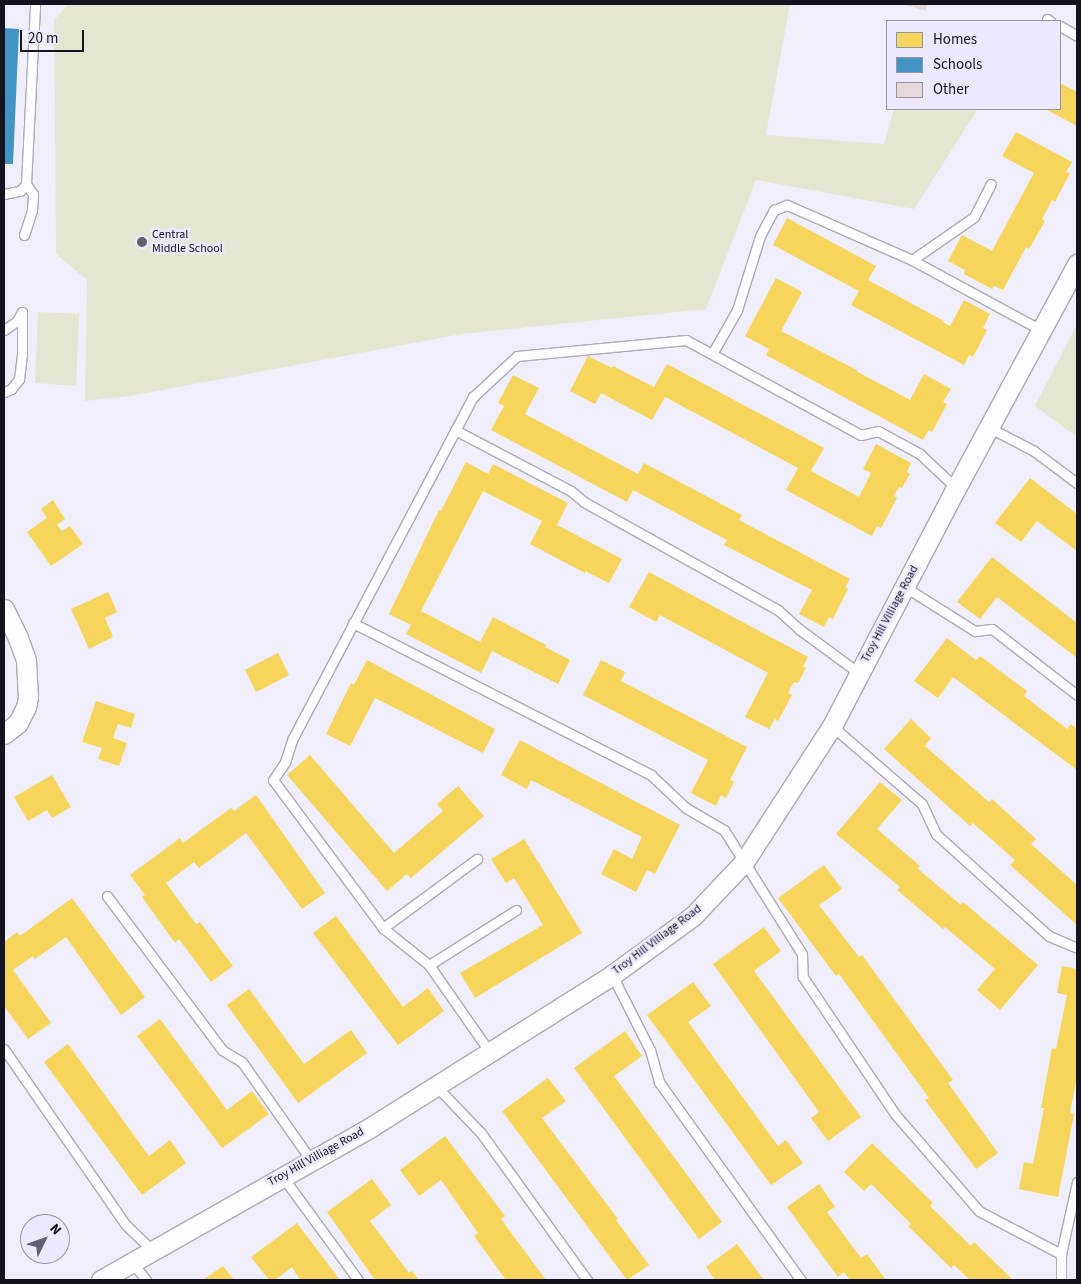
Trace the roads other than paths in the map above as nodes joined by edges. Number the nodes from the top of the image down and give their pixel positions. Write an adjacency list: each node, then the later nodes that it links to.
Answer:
1 (35, 4): 4 (lane)
2 (1061, 27): 3 (lane)
3 (1077, 36)
4 (26, 184): 6 (lane); 7 (lane)
5 (991, 184): 8 (lane)
6 (4, 194)
7 (24, 234)
8 (912, 260): 11 (lane); 12 (lane)
9 (1077, 264): 11 (street, Troy Hill Villiage Road)
10 (4, 330): 13 (lane)
11 (1040, 330): 14 (street, Troy Hill Villiage Road)
12 (712, 354): 15 (lane); 17 (lane)
13 (4, 392)
14 (988, 428): 16 (lane); 17 (street, Troy Hill Villiage Road)
15 (455, 430): 20 (lane); 21 (lane)
16 (1077, 483)
17 (956, 488): 18 (street, Troy Hill Villiage Road)
18 (905, 587): 21 (street, Troy Hill Villiage Road); 22 (lane)
19 (4, 609): 24 (street)
20 (353, 623): 26 (lane); 29 (lane)
21 (859, 673): 23 (street, Troy Hill Villiage Road)
22 (1077, 695)
23 (832, 726): 26 (street, Troy Hill Villiage Road); 30 (lane)
24 (4, 734)
25 (477, 859): 29 (lane)
26 (744, 862): 32 (street, Troy Hill Villiage Road); 40 (lane)
27 (107, 896): 36 (lane)
28 (516, 910): 31 (lane)
29 (383, 928): 31 (lane)
30 (1077, 948)
31 (429, 965): 34 (lane)
32 (612, 974): 34 (street, Troy Hill Villiage Road); 46 (lane)
33 (4, 1049): 39 (lane)
34 (489, 1051): 35 (street, Troy Hill Villiage Road)
35 (434, 1085): 36 (street, Troy Hill Villiage Road); 45 (lane)
36 (311, 1160): 37 (street, Troy Hill Villiage Road)
37 (282, 1176): 39 (street, Troy Hill Villiage Road); 44 (lane)
38 (1077, 1182): 40 (lane)
39 (152, 1250): 41 (street, Troy Hill Villiage Road)
40 (1061, 1254): 47 (lane)
41 (132, 1262): 42 (street, Troy Hill Villiage Road); 43 (lane)
42 (108, 1279)
43 (146, 1280)
44 (358, 1280)
45 (587, 1280)
46 (801, 1280)
47 (1061, 1280)

